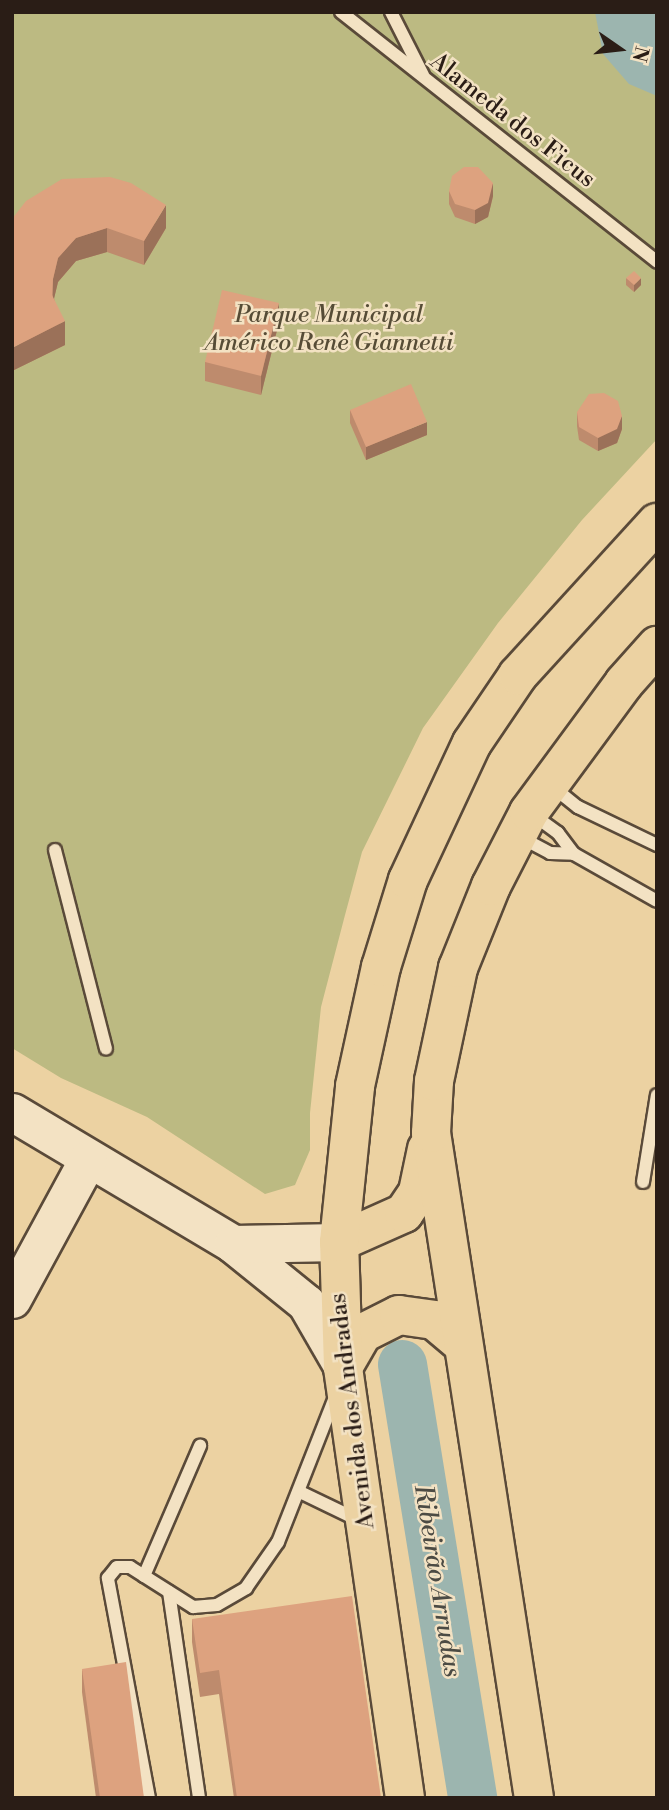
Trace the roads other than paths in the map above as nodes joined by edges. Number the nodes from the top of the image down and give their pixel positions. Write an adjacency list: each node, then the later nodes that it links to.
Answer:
1 (341, 12): 3 (lane, Alameda dos Ficus)
2 (391, 12): 3 (lane)
3 (425, 78): 4 (lane, Alameda dos Ficus)
4 (657, 262)
5 (657, 523): 18 (main road, Avenida dos Andradas)
6 (657, 646): 7 (main road)
7 (532, 811): 8 (lane); 10 (lane); 10 (lane); 15 (main road)
8 (657, 845)
9 (55, 850): 12 (lane)
10 (574, 854): 11 (lane)
11 (657, 901)
12 (106, 1049)
13 (657, 1095): 17 (lane)
14 (12, 1112): 16 (street)
15 (431, 1133): 18 (main road); 21 (main road)
16 (88, 1159): 19 (street); 20 (street)
17 (643, 1182)
18 (339, 1242): 19 (street); 22 (main road, Avenida dos Andradas)
19 (233, 1244): 22 (street)
20 (12, 1299)
21 (463, 1344): 22 (main road); 31 (main road)
22 (344, 1371): 24 (lane); 25 (main road, Avenida dos Andradas)
23 (200, 1446): 26 (lane)
24 (300, 1492): 25 (lane); 27 (lane)
25 (366, 1524): 30 (main road, Avenida dos Andradas)
26 (144, 1576): 27 (lane); 28 (lane)
27 (169, 1592): 29 (lane)
28 (149, 1798)
29 (200, 1798)
30 (405, 1798)
31 (534, 1798)

